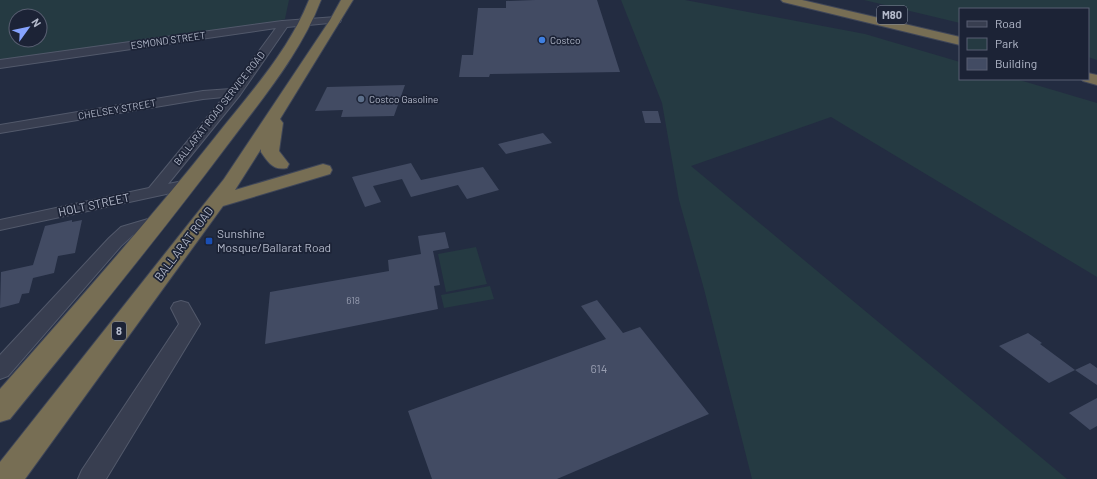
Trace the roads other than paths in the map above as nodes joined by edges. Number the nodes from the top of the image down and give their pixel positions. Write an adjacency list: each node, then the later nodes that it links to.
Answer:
1 (315, 0): 8 (highway)
2 (347, 0): 7 (highway, BALLARAT ROAD / 8)
3 (773, 0): 9 (highway)
4 (787, 0): 9 (highway, M80)
5 (824, 0): 11 (highway, M80)
6 (836, 0): 12 (highway)
7 (336, 20): 8 (street, ESMOND STREET); 16 (highway, BALLARAT ROAD / 8)
8 (306, 21): 10 (street, ESMOND STREET); 20 (highway)
9 (885, 22): 13 (highway, M80)
10 (282, 24): 14 (street, ESMOND STREET); 15 (street, BALLARAT ROAD SERVICE ROAD)
11 (959, 31)
12 (959, 31)
13 (959, 41)
14 (0, 64)
15 (235, 92): 17 (street, CHELSEY STREET); 21 (street, BALLARAT ROAD SERVICE ROAD)
16 (278, 110): 18 (highway); 22 (highway, BALLARAT ROAD / 8)
17 (0, 129)
18 (280, 164)
19 (323, 170): 22 (highway)
20 (188, 185): 21 (street, HOLT STREET); 23 (highway)
21 (155, 192): 24 (street, HOLT STREET)
22 (216, 202): 28 (highway, BALLARAT ROAD / 8)
23 (158, 221): 26 (street); 27 (highway)
24 (0, 225)
25 (181, 308): 29 (street)
26 (0, 370)
27 (0, 410)
28 (6, 479)
29 (91, 479)

